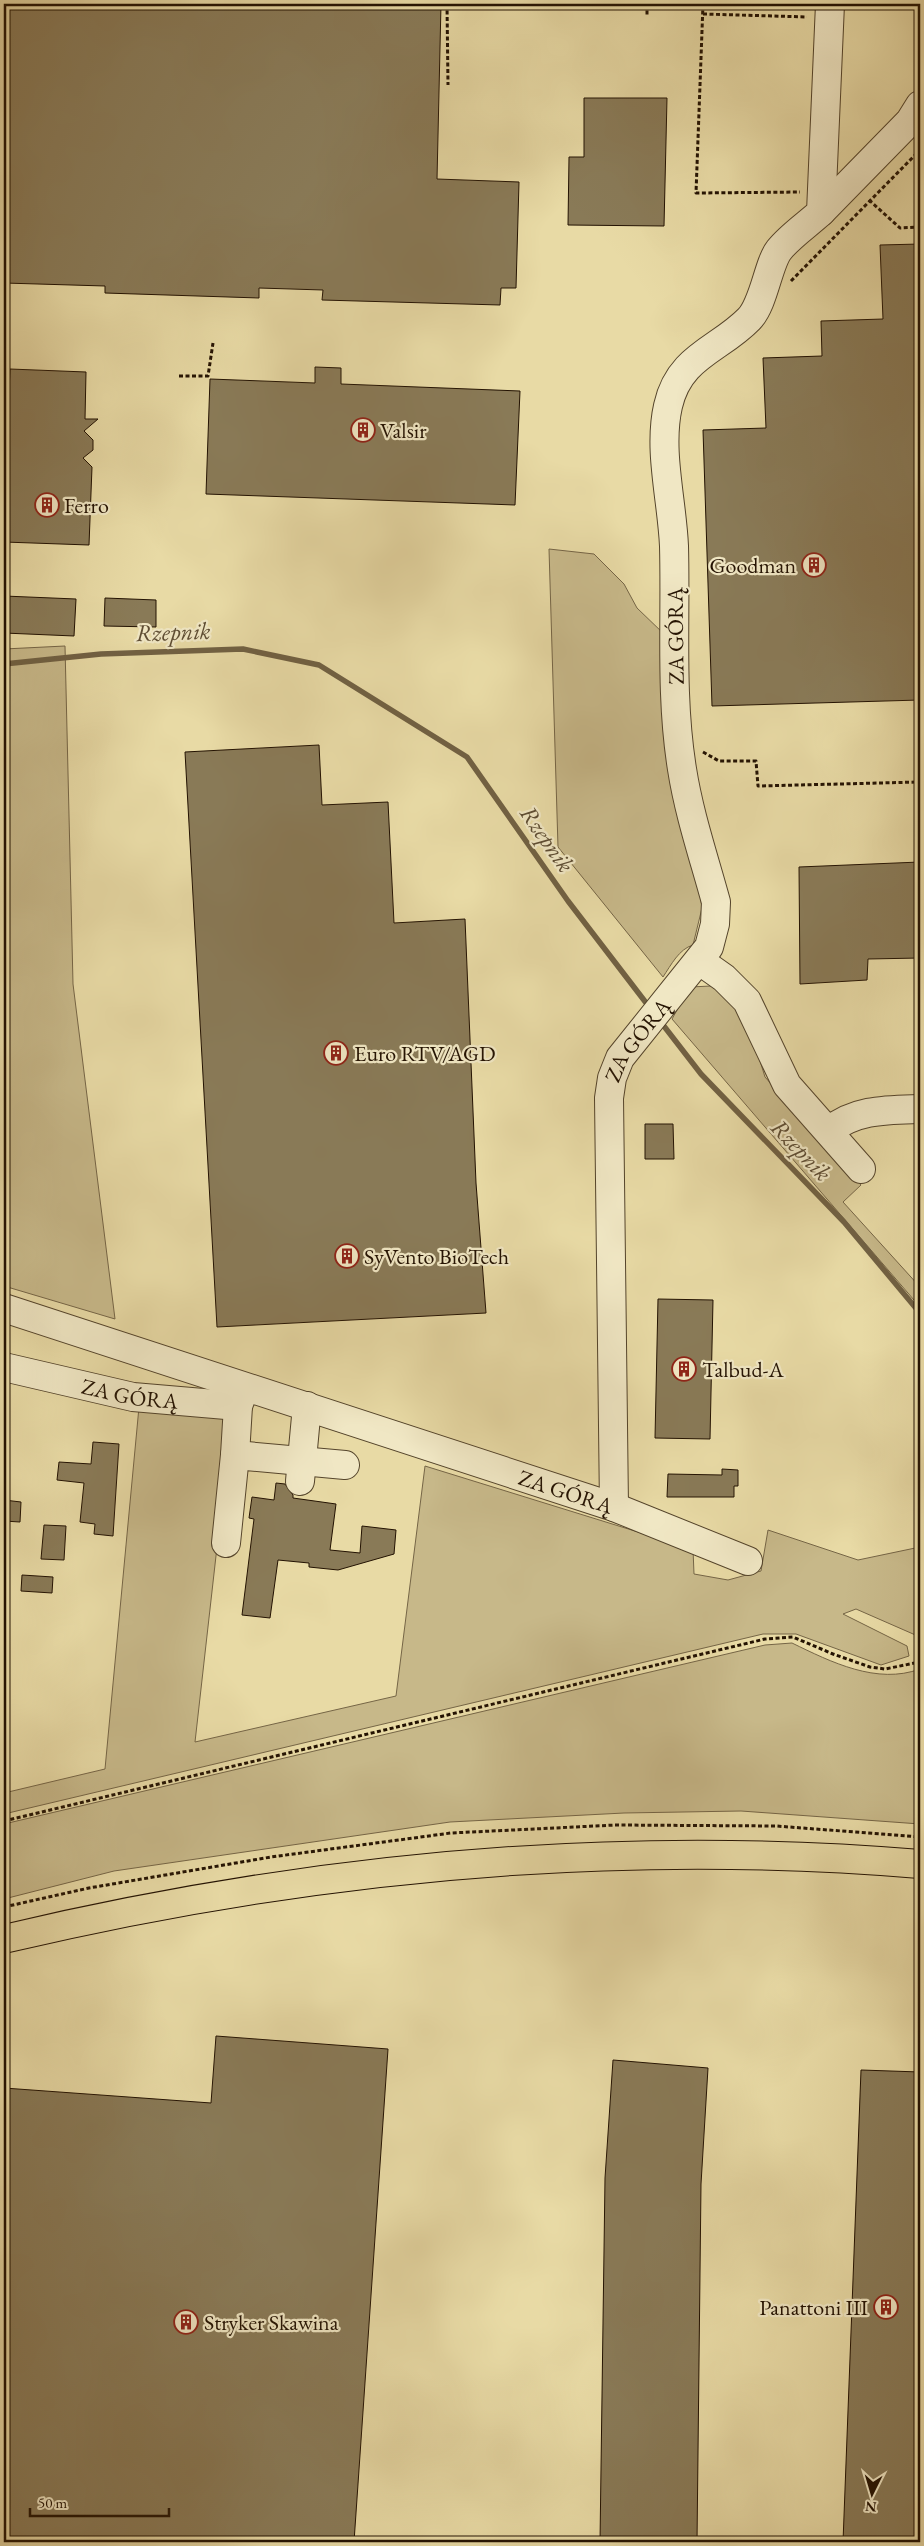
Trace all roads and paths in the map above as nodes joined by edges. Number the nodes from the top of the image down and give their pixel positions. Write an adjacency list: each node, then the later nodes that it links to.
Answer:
1 (447, 4): 8 (path)
2 (647, 4): 7 (path)
3 (668, 4): 4 (path)
4 (703, 5): 6 (path)
5 (829, 11): 6 (path); 11 (street)
6 (703, 14): 11 (path)
7 (647, 16)
8 (448, 85)
9 (917, 115): 12 (street)
10 (920, 150): 12 (path)
11 (822, 181): 13 (street)
12 (860, 191): 13 (street); 14 (path); 15 (path)
13 (821, 212): 20 (street, ZA GÓRĄ)
14 (920, 227)
15 (790, 282)
16 (213, 343): 17 (path)
17 (179, 376)
18 (698, 749): 19 (path)
19 (920, 782)
20 (700, 961): 22 (street); 31 (street, ZA GÓRĄ)
21 (920, 1109): 22 (street)
22 (829, 1131): 23 (street)
23 (862, 1169)
24 (4, 1308): 26 (street, ZA GÓRĄ)
25 (4, 1368): 26 (street, ZA GÓRĄ)
26 (242, 1396): 27 (street, ZA GÓRĄ); 28 (street)
27 (308, 1406): 30 (street); 31 (street, ZA GÓRĄ)
28 (235, 1456): 30 (street); 32 (street)
29 (345, 1465): 30 (street)
30 (301, 1471)
31 (614, 1507): 33 (street)
32 (226, 1543)
33 (748, 1561)
34 (920, 1662): 35 (path)
35 (4, 1821)
36 (920, 1864): 37 (main road)
37 (4, 1939)

